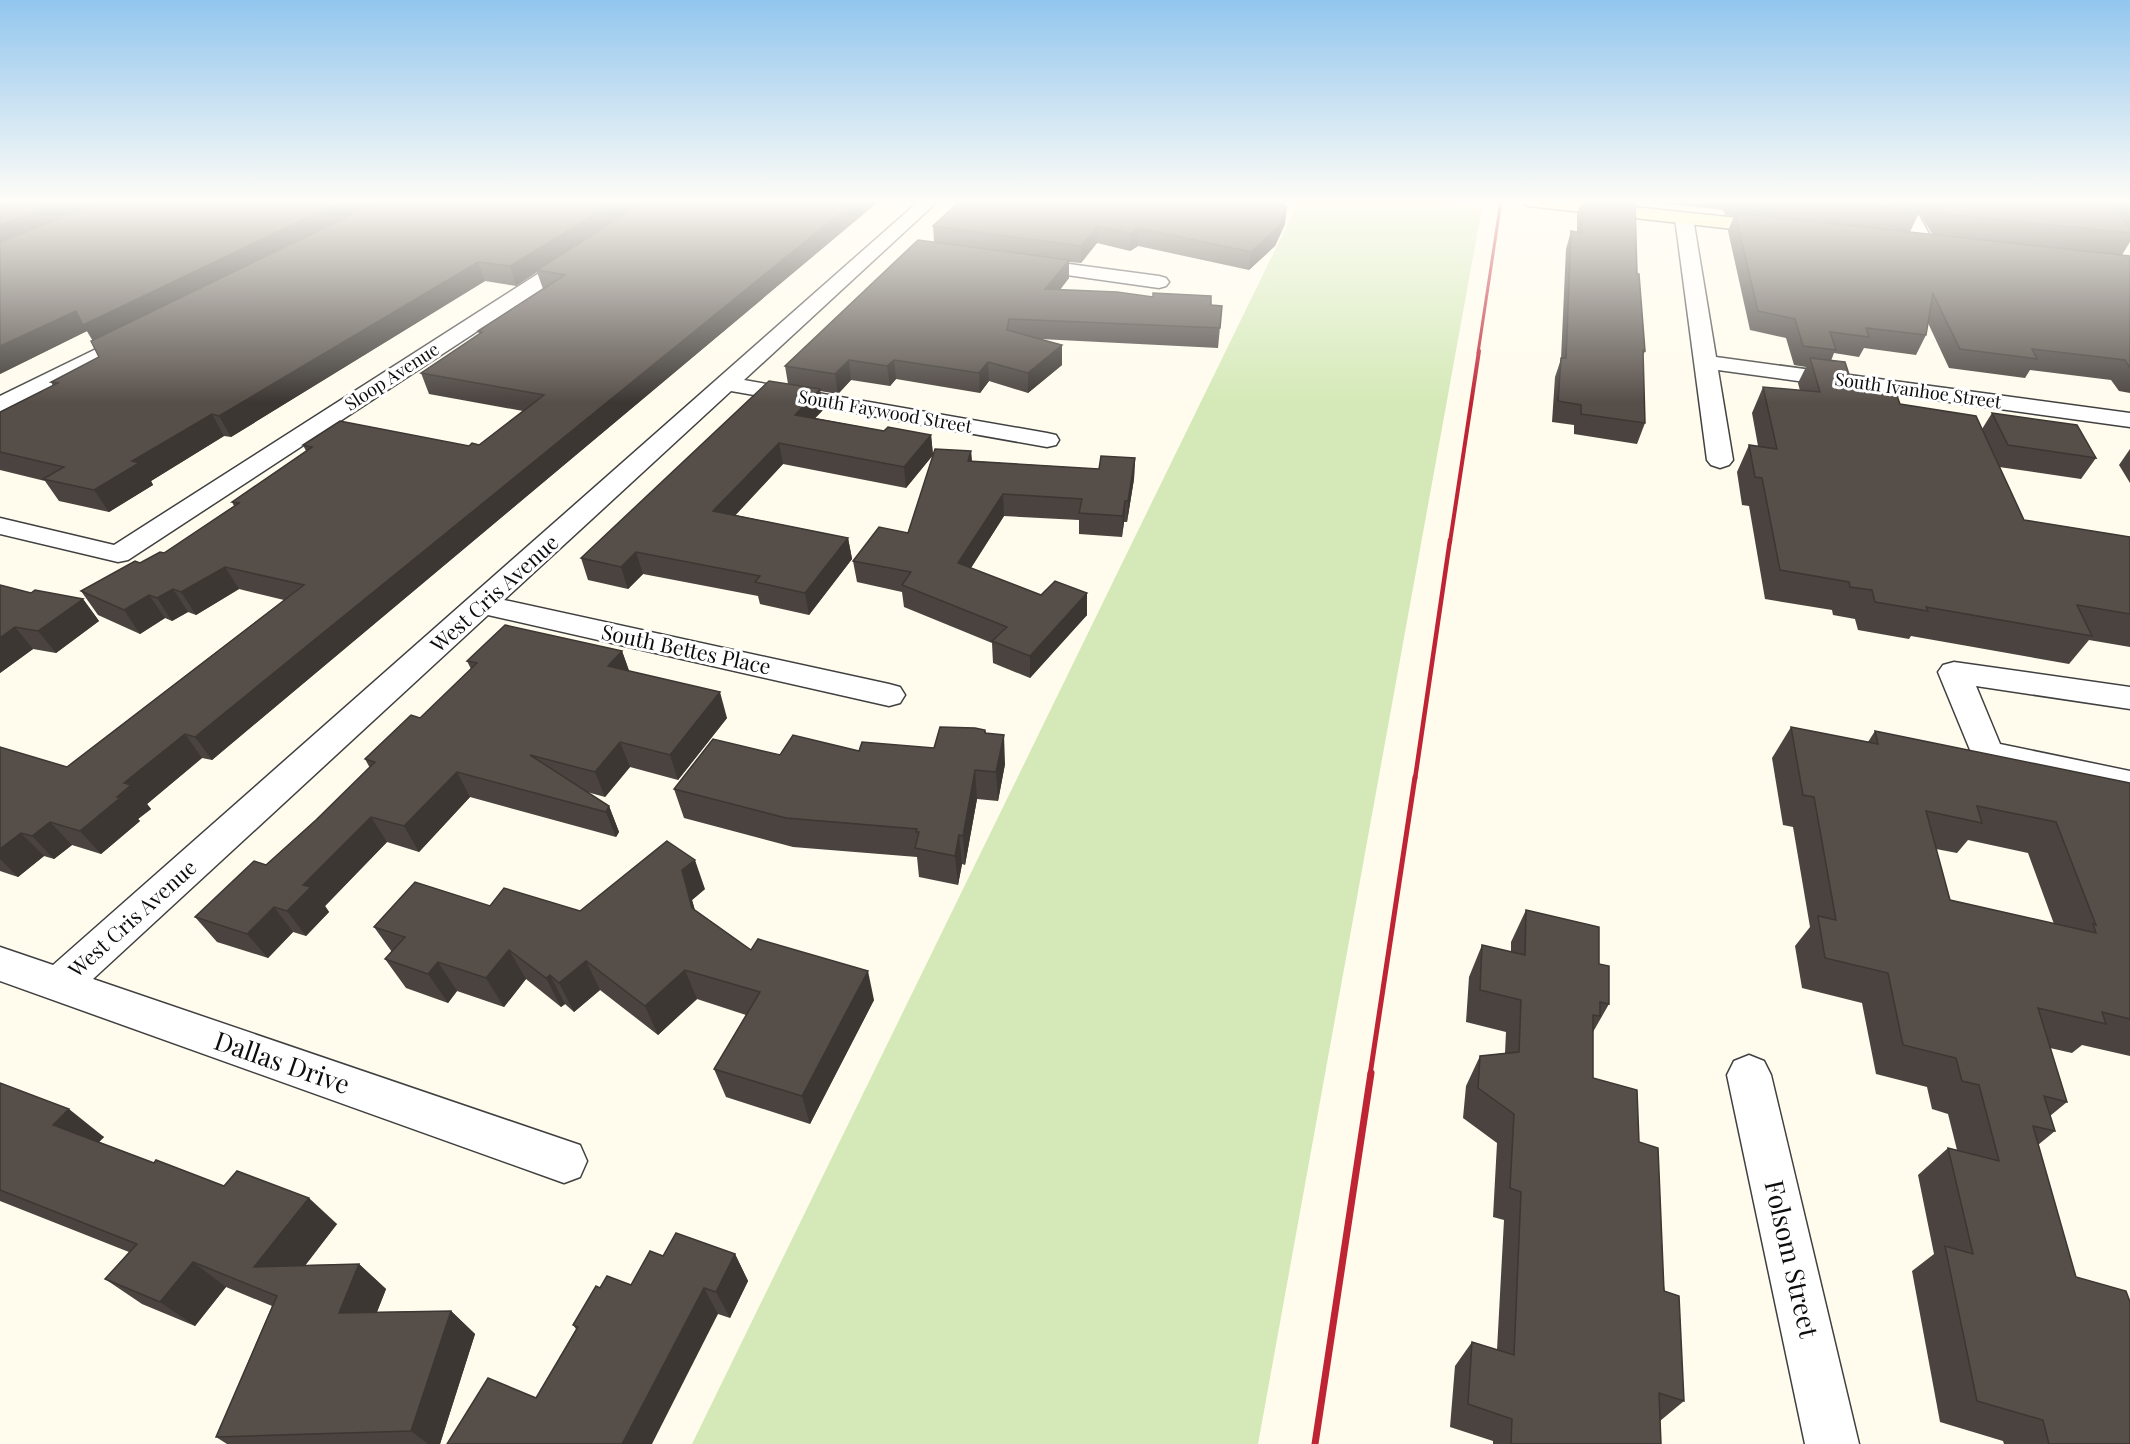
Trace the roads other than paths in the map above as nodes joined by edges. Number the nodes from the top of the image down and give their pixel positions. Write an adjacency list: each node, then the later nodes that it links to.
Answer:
1 (561, 268): 13 (street, Sloop Avenue)
2 (864, 268): 8 (street, West Cris Avenue)
3 (1056, 268): 5 (street)
4 (1692, 268): 7 (street)
5 (1159, 282)
6 (159, 324): 9 (street)
7 (1706, 362): 10 (street, South Ivanhoe Street); 12 (street)
8 (723, 384): 11 (street, South Faywood Street); 14 (street, West Cris Avenue)
9 (0, 405)
10 (2130, 420)
11 (1047, 440)
12 (1720, 460)
13 (0, 526)
14 (483, 605): 15 (street, South Bettes Place); 19 (street, West Cris Avenue)
15 (889, 694)
16 (2130, 698): 17 (street)
17 (2130, 784)
18 (0, 964): 19 (street, Dallas Drive)
19 (59, 985): 21 (street, Dallas Drive)
20 (1749, 1075): 22 (street, Folsom Street)
21 (564, 1161)
22 (1832, 1444)

